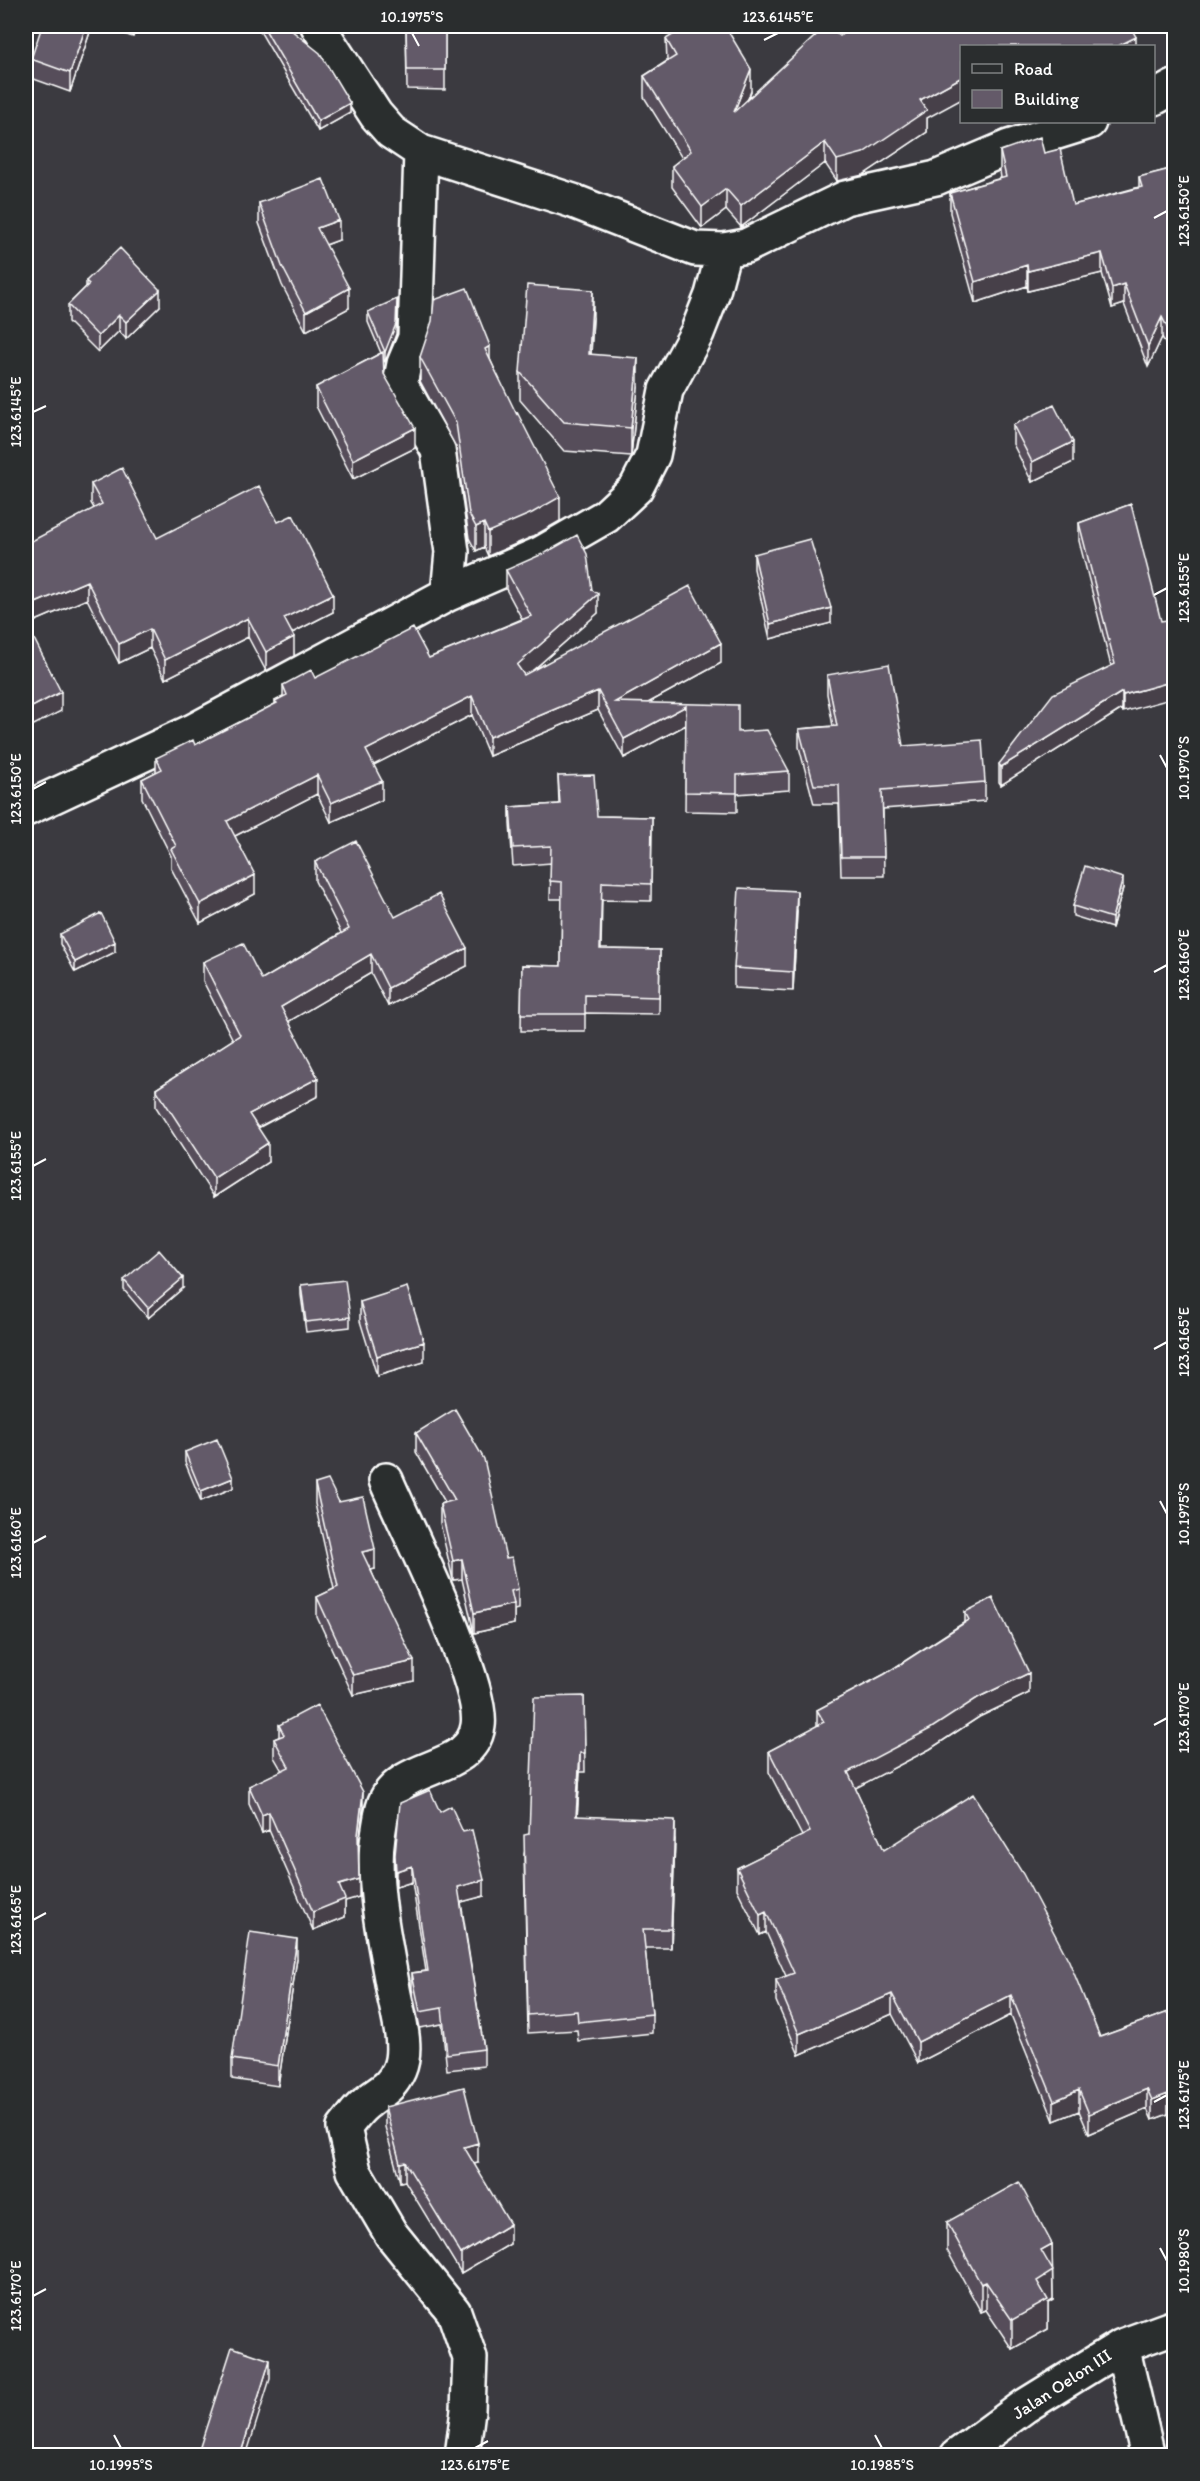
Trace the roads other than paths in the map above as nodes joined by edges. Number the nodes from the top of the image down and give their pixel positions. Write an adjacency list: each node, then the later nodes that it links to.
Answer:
1 (318, 26): 5 (street)
2 (1174, 87): 3 (street)
3 (1155, 97)
4 (1086, 123): 6 (street)
5 (421, 152): 6 (street); 7 (street)
6 (724, 250): 7 (street)
7 (448, 594): 8 (street)
8 (26, 809)
9 (386, 1480): 12 (street)
10 (1174, 2327): 11 (street, Jalan Oelon III)
11 (1122, 2346): 13 (street, Jalan Oelon III); 14 (street)
12 (462, 2456)
13 (957, 2456)
14 (1148, 2456)

